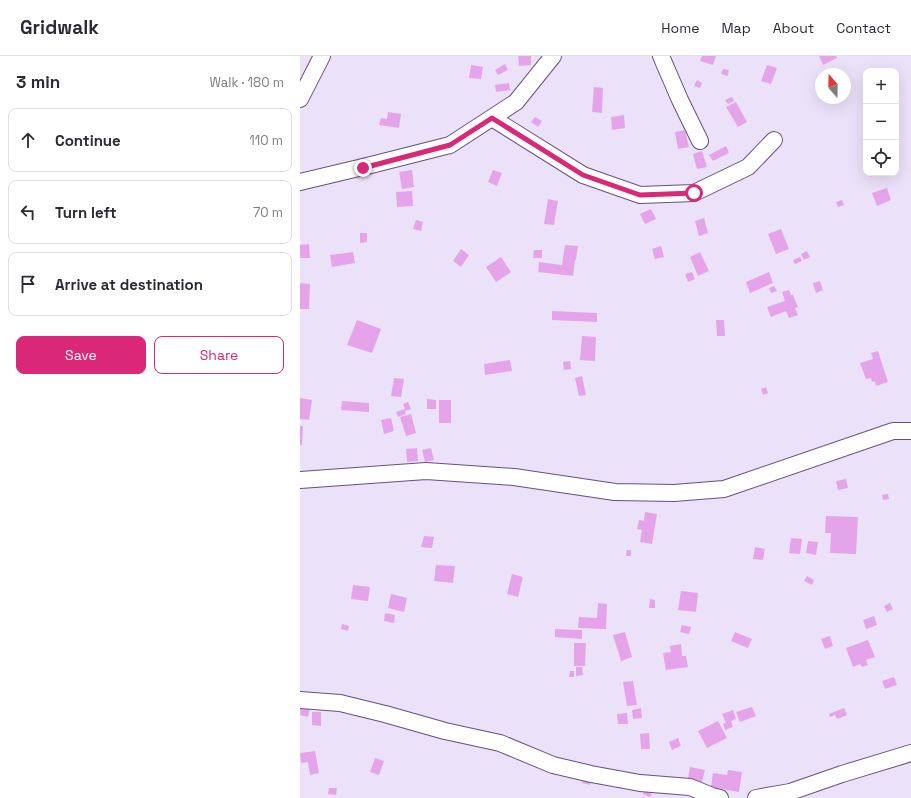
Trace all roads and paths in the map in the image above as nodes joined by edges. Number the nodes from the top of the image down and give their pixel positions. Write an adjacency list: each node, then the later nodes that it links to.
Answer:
1 (322, 56): 4 (street)
2 (553, 56): 5 (street)
3 (661, 56): 7 (street)
4 (300, 99)
5 (492, 118): 6 (street); 8 (street)
6 (774, 140)
7 (700, 141)
8 (300, 182)
9 (911, 431): 10 (street)
10 (300, 480)
11 (300, 700): 13 (street)
12 (911, 753): 14 (street)
13 (720, 798)
14 (756, 798)

